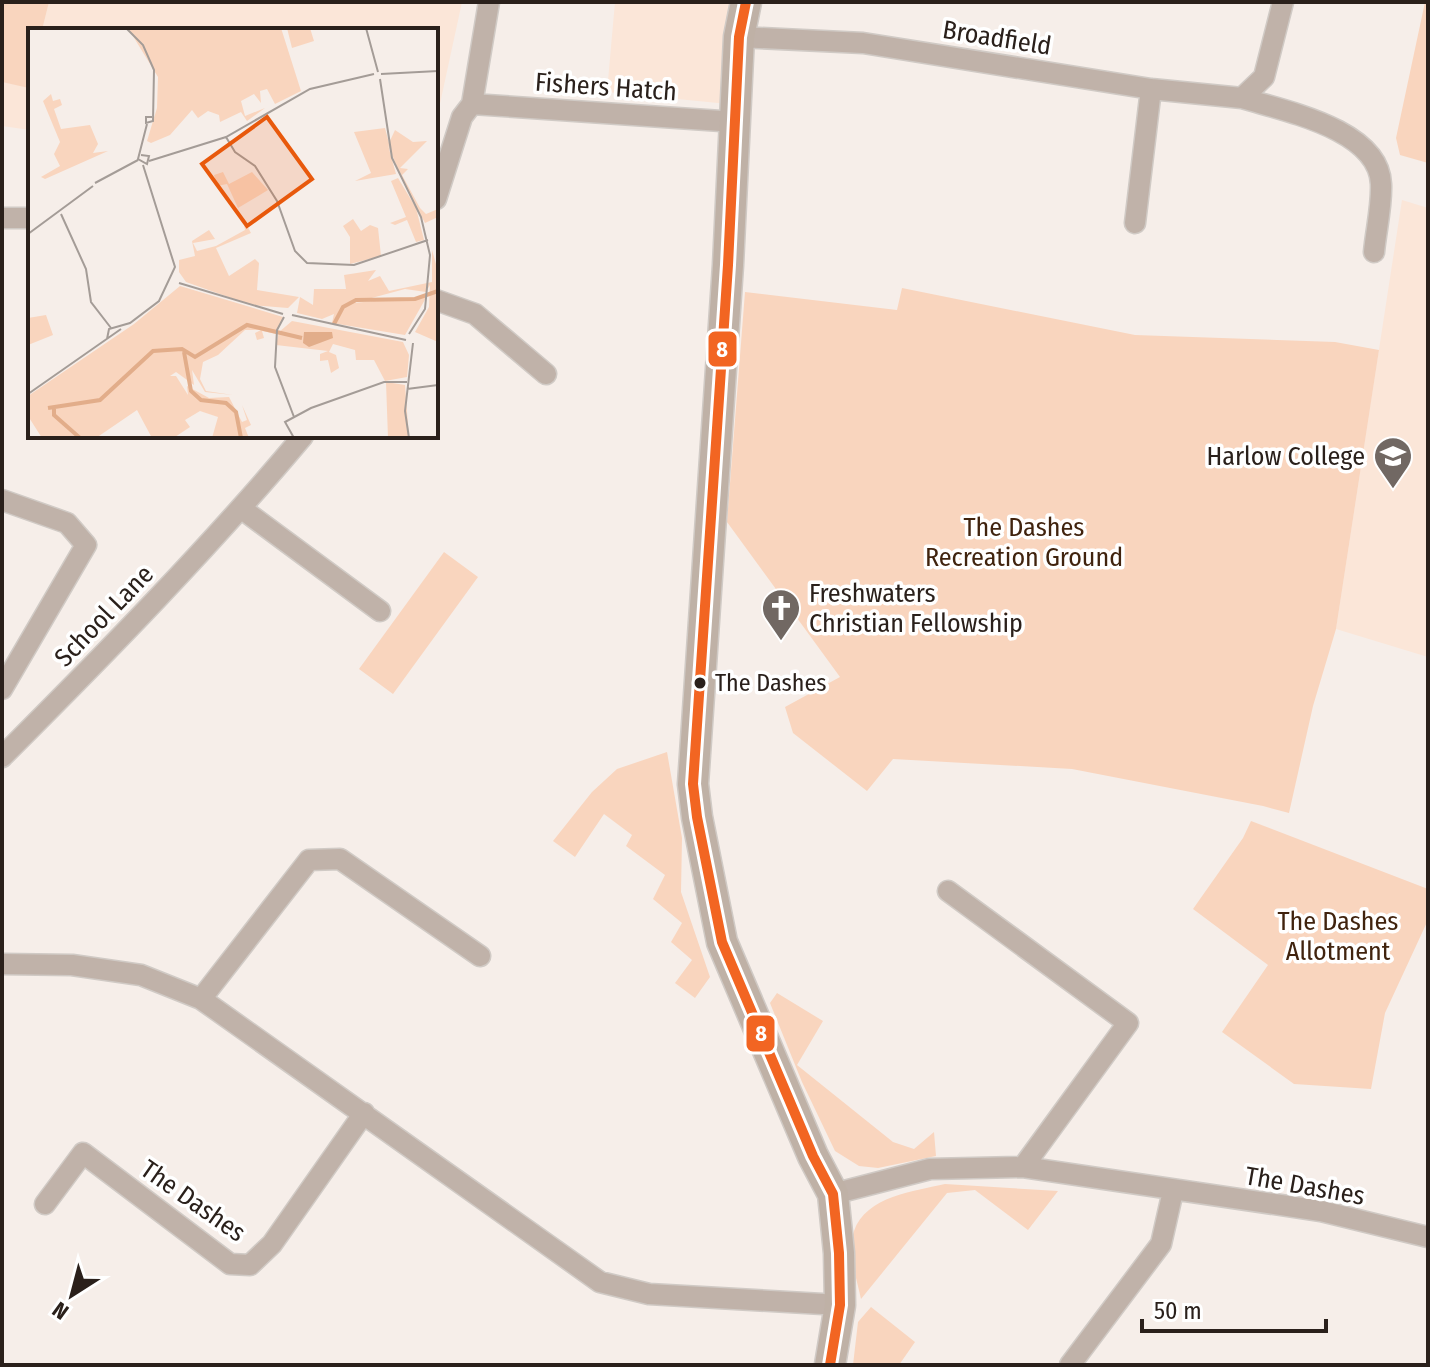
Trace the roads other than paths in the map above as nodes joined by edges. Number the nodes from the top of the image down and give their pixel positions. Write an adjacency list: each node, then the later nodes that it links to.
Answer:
1 (489, 2): 7 (street)
2 (746, 2): 4 (street)
3 (1283, 2): 6 (street)
4 (739, 37): 5 (street, Broadfield); 8 (street)
5 (1151, 89): 6 (street, Broadfield); 12 (street)
6 (1242, 98): 13 (street, Broadfield)
7 (472, 104): 8 (street, Fishers Hatch); 9 (street)
8 (736, 122): 29 (street)
9 (438, 193)
10 (2, 218): 11 (street)
11 (28, 218)
12 (1135, 223)
13 (1374, 252)
14 (438, 301): 15 (street)
15 (546, 374)
16 (301, 438): 18 (street, School Lane)
17 (2, 500): 20 (street)
18 (242, 509): 19 (street); 21 (street, School Lane)
19 (380, 611)
20 (2, 689)
21 (2, 757)
22 (948, 891): 27 (street)
23 (480, 956): 25 (street)
24 (2, 964): 25 (street)
25 (201, 999): 26 (street)
26 (364, 1113): 30 (street, The Dashes); 32 (street)
27 (1023, 1167): 28 (street, The Dashes); 29 (street, The Dashes)
28 (1173, 1191): 31 (street, The Dashes); 34 (street)
29 (833, 1194): 32 (street)
30 (45, 1204)
31 (1428, 1237)
32 (840, 1305): 33 (street)
33 (830, 1365)
34 (1070, 1365)

